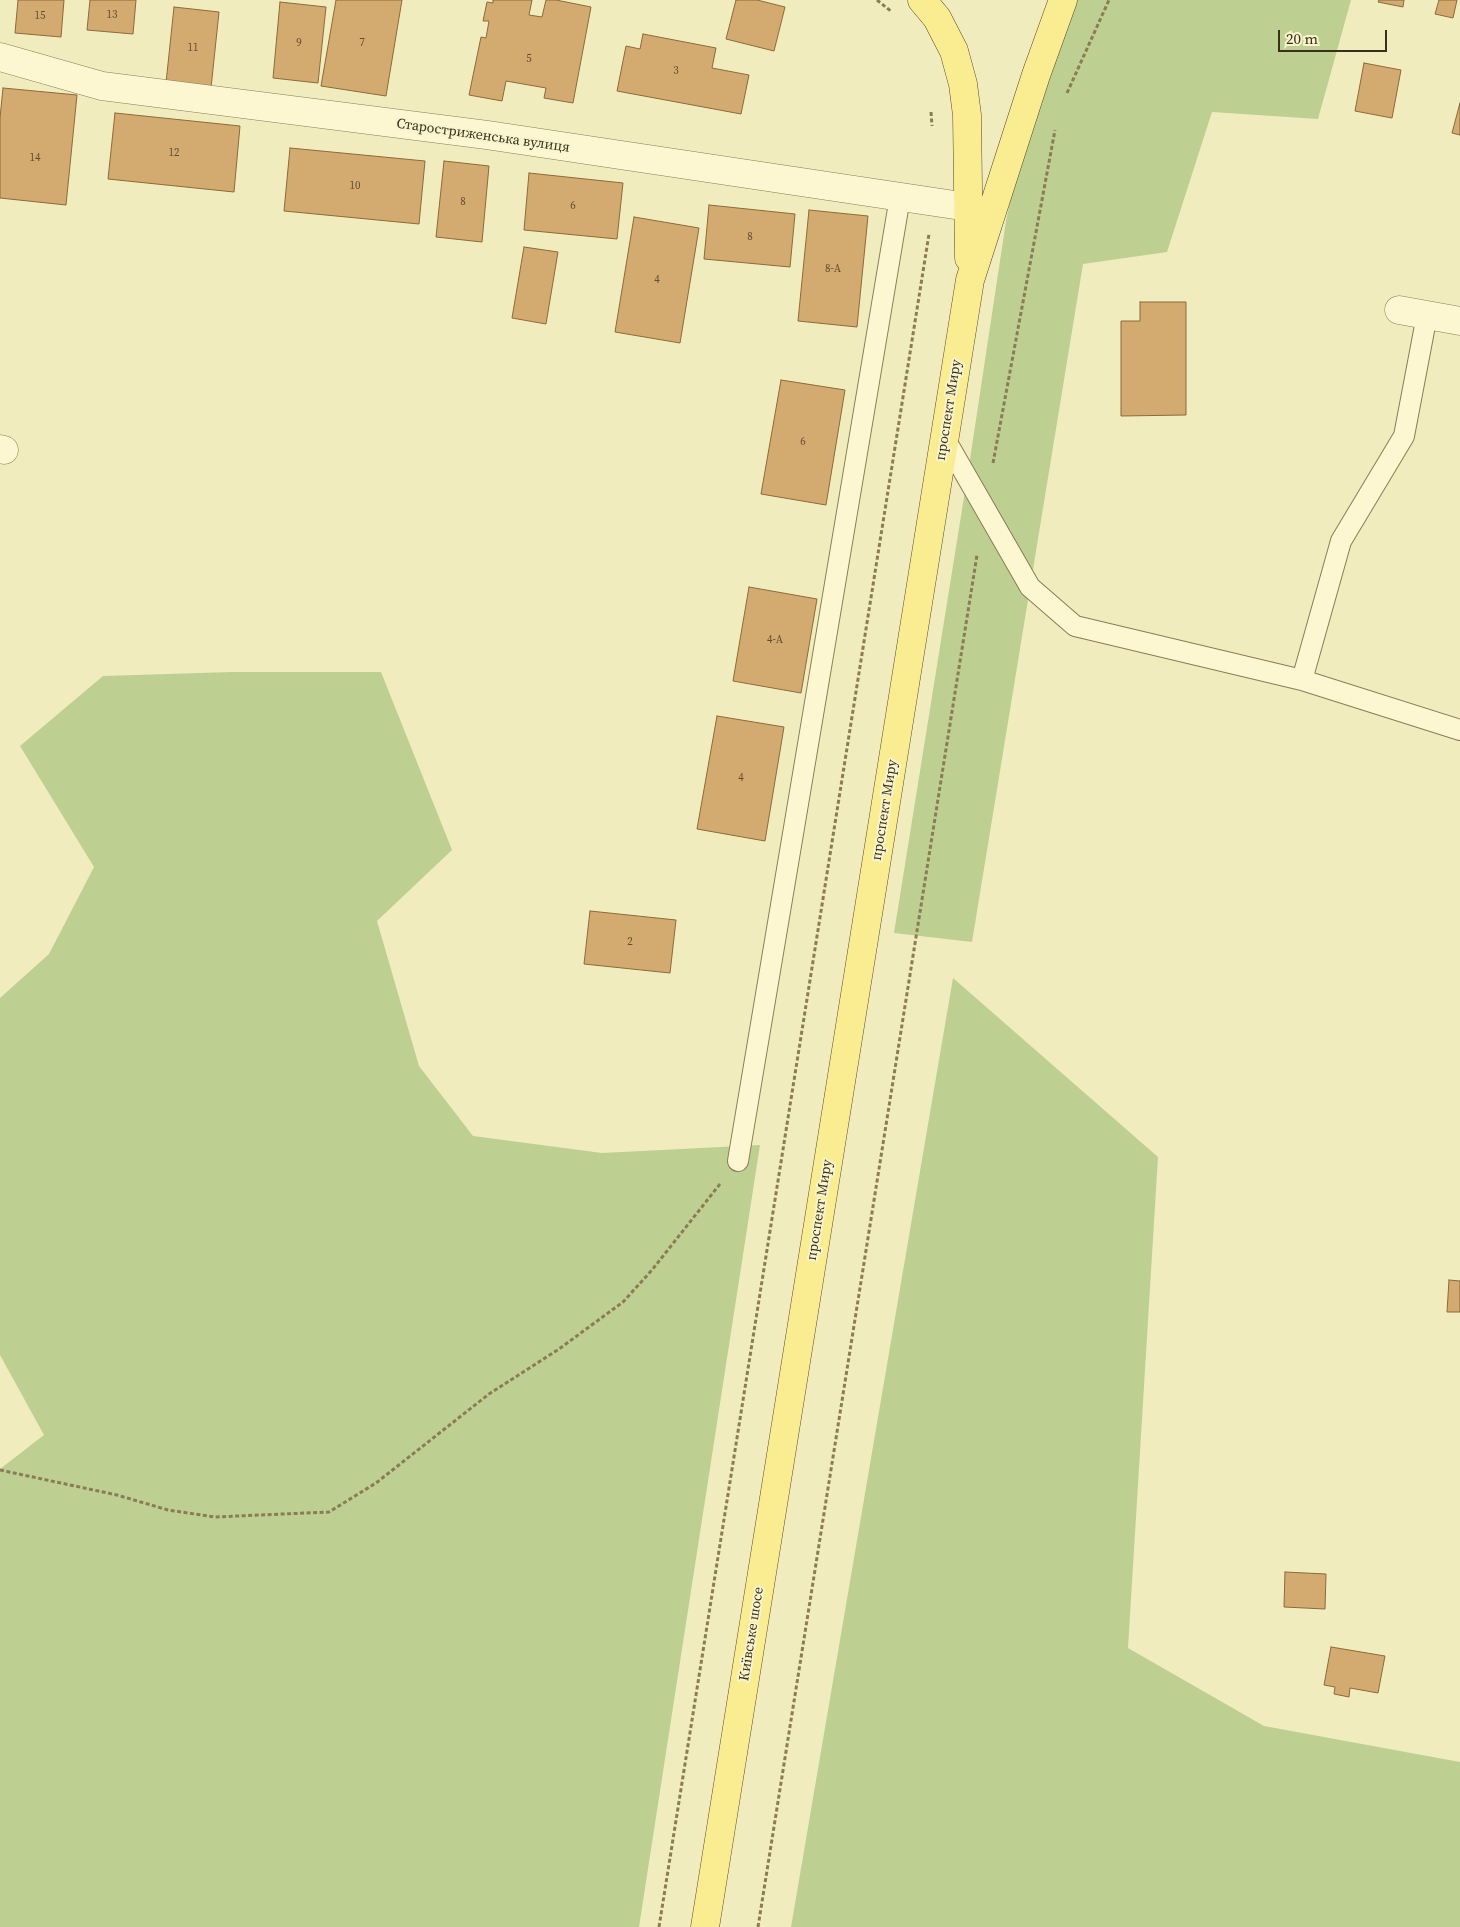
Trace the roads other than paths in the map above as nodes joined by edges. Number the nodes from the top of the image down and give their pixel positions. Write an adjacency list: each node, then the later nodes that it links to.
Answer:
1 (922, 0): 5 (main road, проспект Миру)
2 (1063, 0): 6 (main road, проспект Миру)
3 (0, 57): 4 (street, Старостриженська вулиця)
4 (900, 197): 5 (street, Старостриженська вулиця); 13 (lane)
5 (968, 207): 6 (main road, проспект Миру)
6 (970, 280): 10 (main road, проспект Миру)
7 (1399, 310): 8 (street)
8 (1428, 315): 9 (street); 11 (lane)
9 (1460, 321)
10 (945, 439): 11 (lane); 14 (main road, проспект Миру)
11 (1302, 680): 12 (lane)
12 (1460, 730)
13 (738, 1161)
14 (799, 1340): 15 (main road, Київське шосе)
15 (705, 1927)

